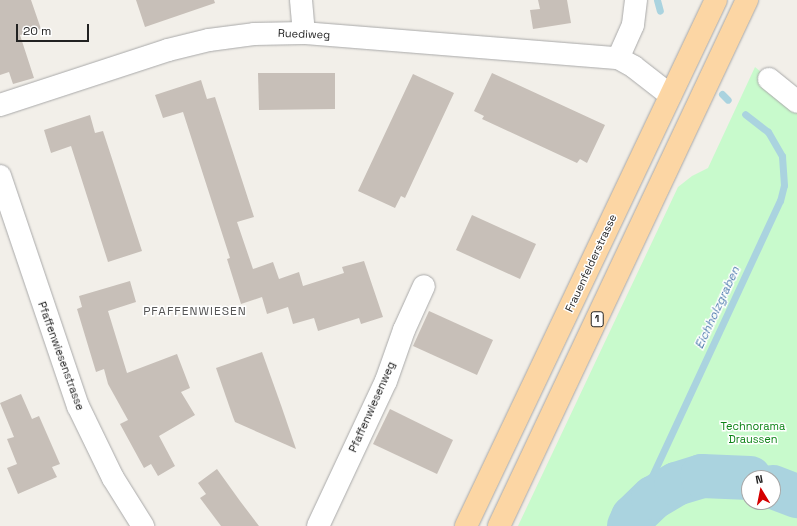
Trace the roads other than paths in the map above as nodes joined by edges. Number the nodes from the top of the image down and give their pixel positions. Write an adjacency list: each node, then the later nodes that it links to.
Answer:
1 (301, 0): 5 (street)
2 (636, 0): 6 (street)
3 (716, 0): 8 (main road, Frauenfelderstrasse)
4 (747, 0): 16 (main road, 1)
5 (304, 32): 6 (street, Ruediweg); 10 (street, Ruediweg)
6 (618, 58): 8 (street)
7 (769, 79): 9 (street)
8 (670, 95): 15 (main road, Frauenfelderstrasse)
9 (797, 102)
10 (0, 105)
11 (0, 176): 13 (street, Pfaffenwiesenstrasse)
12 (424, 286): 14 (street, Pfaffenwiesenweg)
13 (143, 526)
14 (318, 526)
15 (466, 526)
16 (499, 526)

